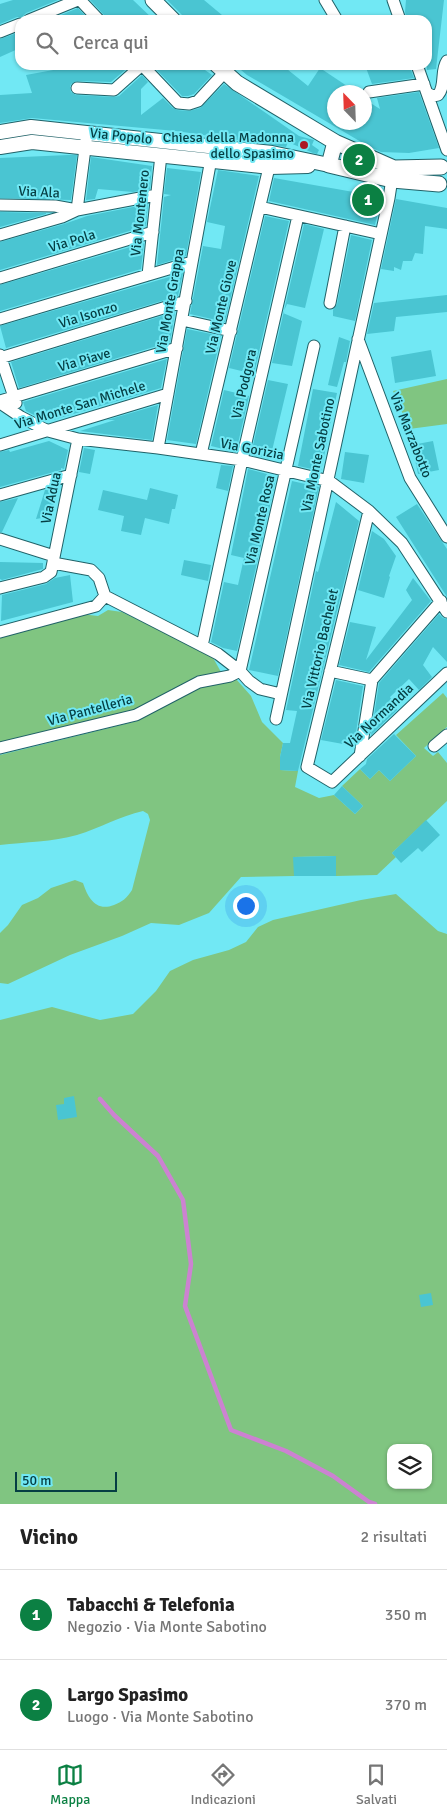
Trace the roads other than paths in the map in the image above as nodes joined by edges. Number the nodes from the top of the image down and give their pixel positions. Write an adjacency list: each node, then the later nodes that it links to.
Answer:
1 (79, 0): 5 (street); 6 (street)
2 (154, 0): 7 (main road)
3 (325, 0): 8 (street)
4 (393, 0): 9 (street)
5 (42, 15)
6 (94, 15)
7 (168, 15)
8 (333, 15)
9 (398, 15)
10 (15, 26): 11 (street)
11 (0, 32)
12 (447, 61): 19 (street)
13 (136, 70): 18 (street)
14 (147, 70): 15 (street)
15 (219, 70)
16 (221, 70): 23 (main road)
17 (419, 70): 19 (street)
18 (77, 88)
19 (425, 89): 20 (street); 26 (street)
20 (372, 92)
21 (0, 132): 22 (street, Via Popolo)
22 (86, 133): 25 (street); 27 (street, Via Popolo)
23 (335, 142): 30 (main road); 33 (main road)
24 (0, 147): 25 (street, Via Popolo)
25 (85, 147): 28 (street, Via Popolo); 38 (street)
26 (447, 150)
27 (272, 152): 30 (street, Via Popolo); 32 (street, Via Monte Giove)
28 (161, 155): 29 (street, Via Popolo); 35 (street, Via Montenero)
29 (211, 159): 32 (street, Via Popolo); 44 (street, Via Monte Grappa)
30 (328, 165): 32 (street, Via Popolo); 33 (main road)
31 (444, 165): 33 (main road); 34 (main road)
32 (270, 167): 37 (street, Via Monte Giove)
33 (393, 174): 34 (main road); 42 (street, Via Monte Sabotino)
34 (443, 187)
35 (156, 195): 38 (street); 41 (street, Via Montenero)
36 (0, 205): 38 (street, Via Ala)
37 (260, 207): 39 (street); 51 (street, Via Monte Giove)
38 (77, 210): 43 (street)
39 (298, 216): 40 (street); 65 (street, Via Podgora)
40 (345, 226): 42 (street); 48 (street)
41 (152, 232): 45 (street, Via Montenero); 46 (street, Via Pola)
42 (381, 234): 52 (street, Via Monte Sabotino)
43 (0, 235)
44 (192, 262): 45 (street); 47 (street, Via Monte Grappa)
45 (148, 275): 49 (street)
46 (0, 278)
47 (186, 301): 50 (street, Via Monte Grappa); 55 (street, Via Isonzo)
48 (330, 303)
49 (0, 319)
50 (182, 320): 51 (street); 54 (street, Via Monte Grappa)
51 (231, 331): 64 (street, Via Monte Giove)
52 (358, 339): 68 (street, Via Monte Sabotino); 71 (street, Via Marzabotto)
53 (314, 346): 66 (street, Via Monte Rosa)
54 (177, 348): 56 (street, Via Monte Grappa); 57 (street, Via Piave)
55 (0, 357): 57 (street)
56 (168, 394): 60 (street, Via Monte San Michele); 63 (street, Via Monte Grappa)
57 (14, 396): 58 (street, Via Piave); 59 (street)
58 (0, 402): 59 (street, Via Gorizia)
59 (20, 417): 60 (street, Via Gorizia)
60 (48, 431): 61 (street, Via Gorizia); 62 (street, Via Monte San Michele)
61 (78, 439): 63 (street, Via Gorizia); 67 (street, Via Adua)
62 (0, 445)
63 (158, 448): 64 (street, Via Gorizia)
64 (201, 454): 65 (street, Via Gorizia)
65 (242, 460): 66 (street, Via Gorizia); 79 (street, Via Podgora)
66 (287, 471): 68 (street, Via Gorizia); 80 (street, Via Monte Rosa)
67 (71, 475): 69 (street); 73 (street, Via Adua)
68 (329, 480): 70 (street, Via Gorizia); 84 (street, Via Monte Sabotino)
69 (0, 495)
70 (369, 511): 76 (street, Via Gorizia); 81 (street, Via Vittorio Bachelet)
71 (447, 537)
72 (0, 539): 73 (street)
73 (53, 560): 74 (street); 75 (street)
74 (0, 588)
75 (105, 596): 78 (street); 79 (street)
76 (440, 601): 77 (street, Via Gorizia); 83 (street)
77 (447, 612)
78 (0, 632)
79 (202, 646): 80 (street)
80 (240, 671): 84 (street); 88 (street, Via Pantelleria)
81 (330, 671): 83 (street); 90 (street, Via Vittorio Bachelet)
82 (447, 673): 89 (street, Via Normandia)
83 (372, 680): 89 (street)
84 (281, 694): 85 (street, Via Monte Sabotino)
85 (276, 719)
86 (447, 735): 87 (street)
87 (434, 746)
88 (0, 748)
89 (360, 756): 90 (street, Via Normandia)
90 (332, 782)

